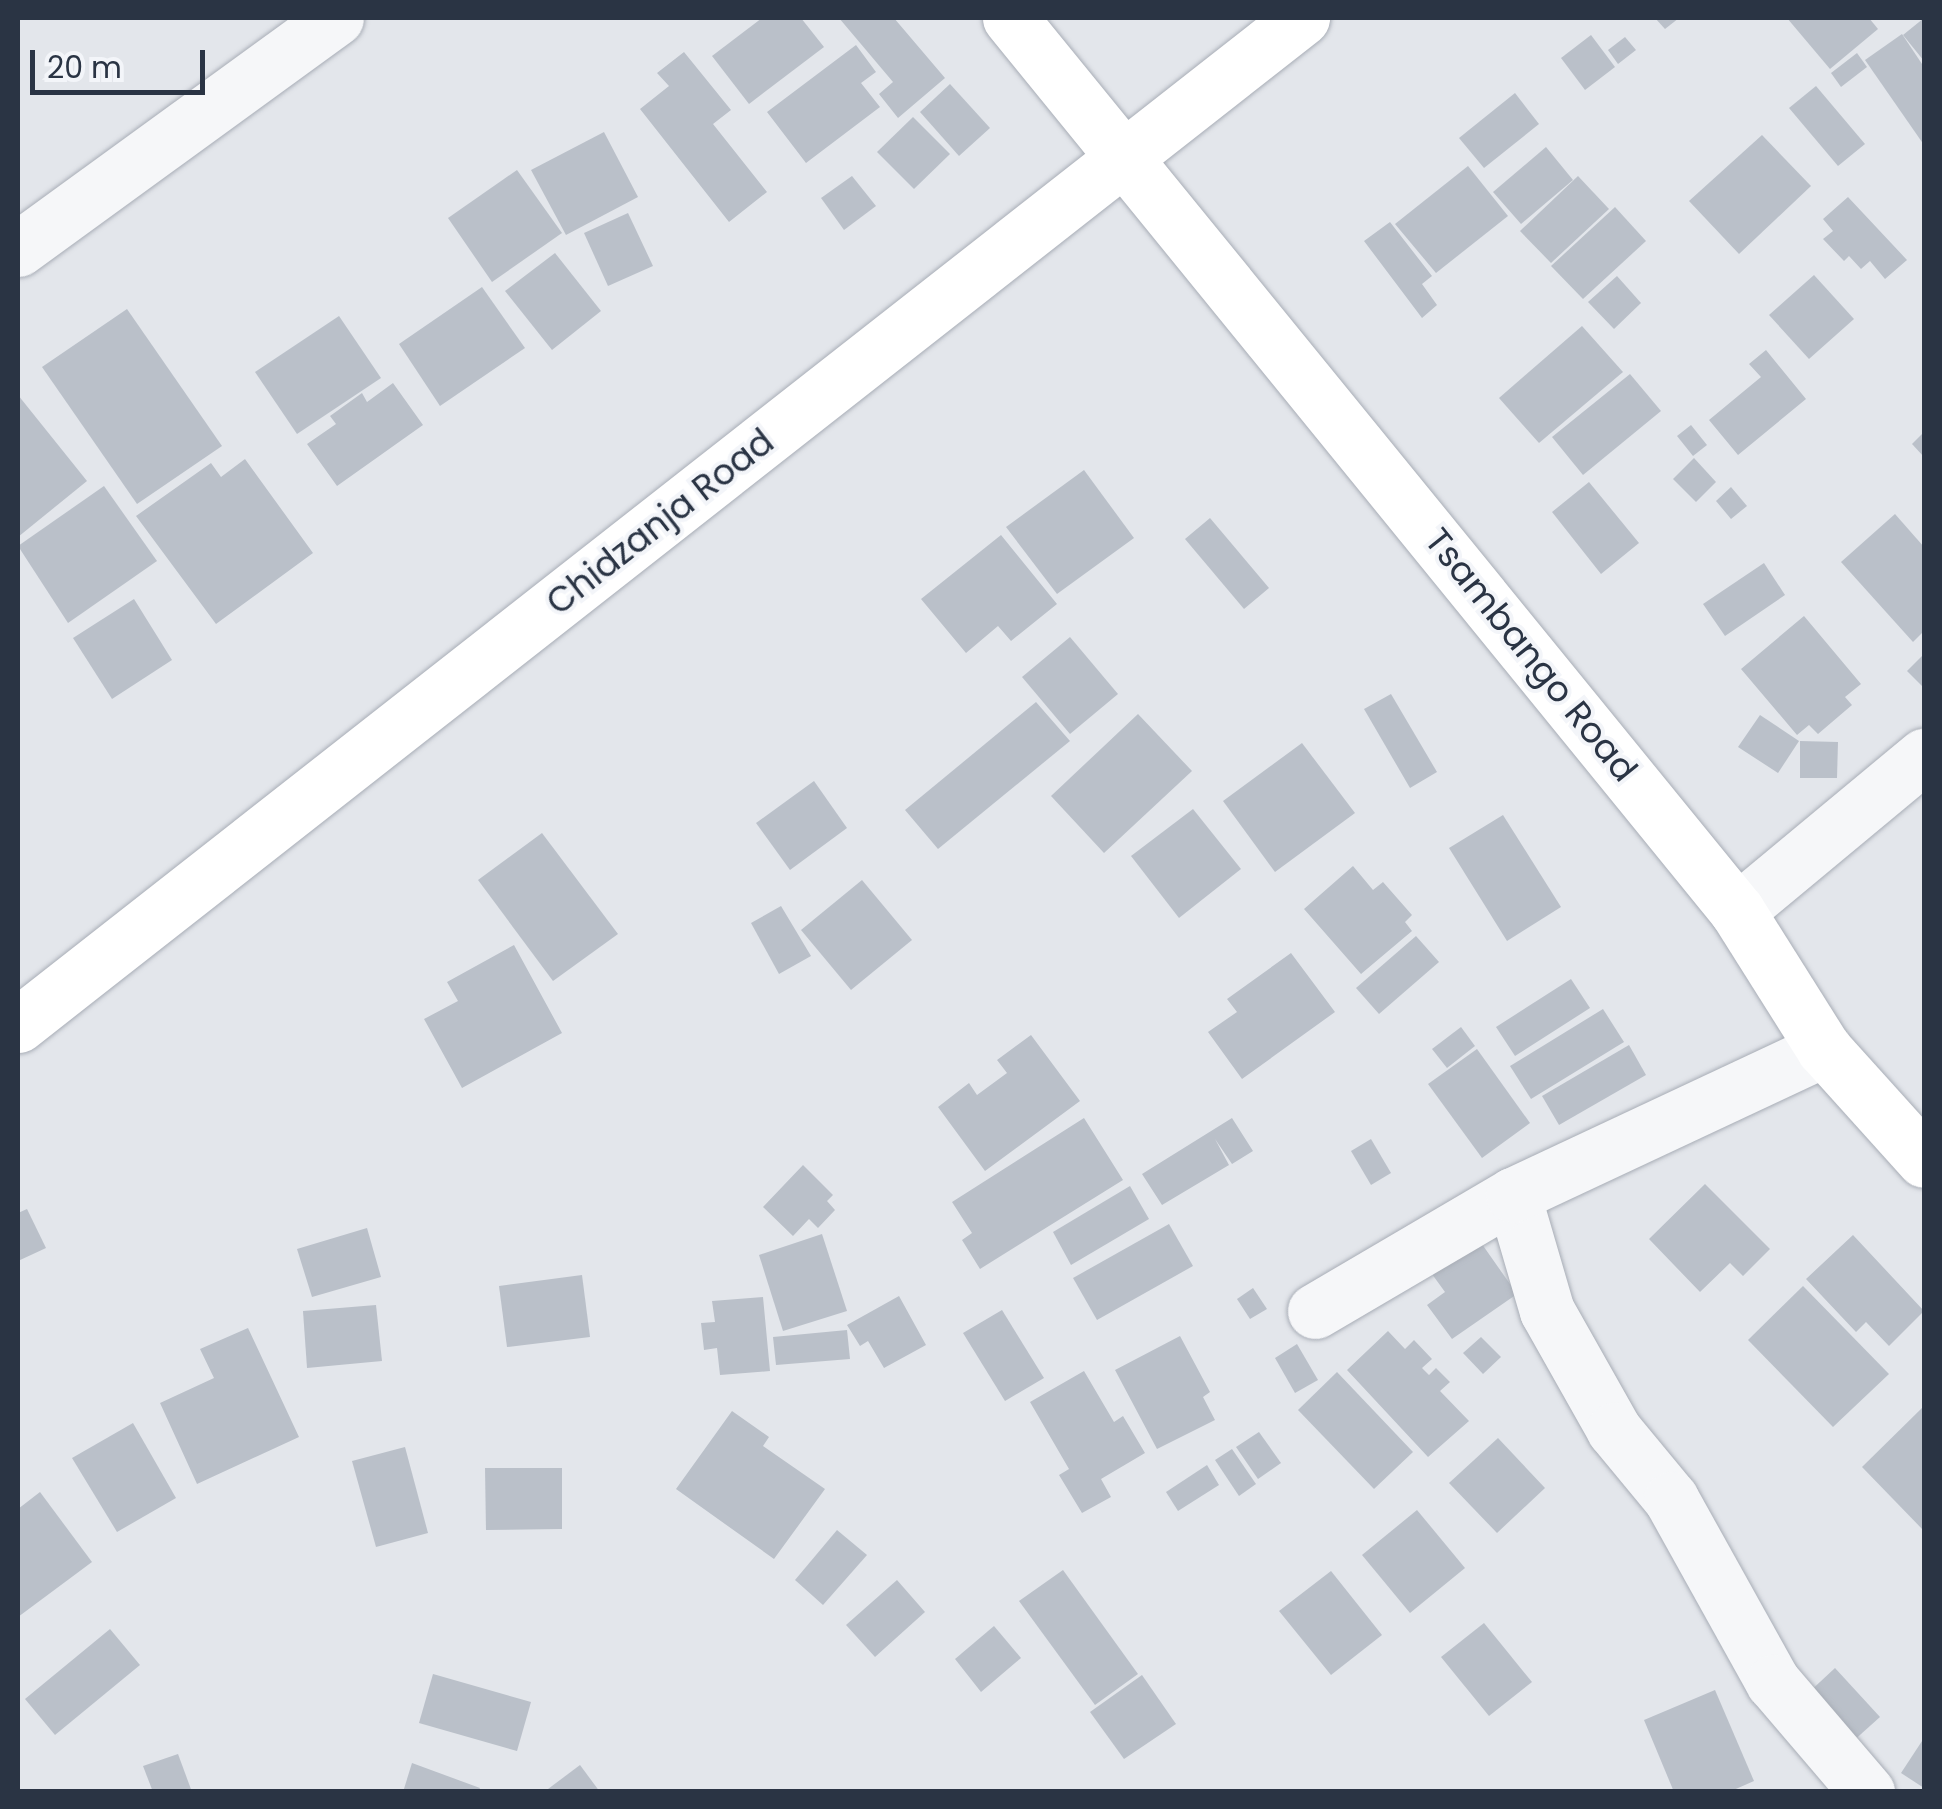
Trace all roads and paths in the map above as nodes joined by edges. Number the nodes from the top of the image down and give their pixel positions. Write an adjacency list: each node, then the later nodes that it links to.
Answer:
1 (336, 18): 5 (street)
2 (1010, 18): 4 (street, Tsambango Road)
3 (1302, 18): 4 (street, Chidzanja Road)
4 (1128, 156): 7 (street, Tsambango Road); 8 (street, Chidzanja Road)
5 (18, 249)
6 (1924, 756): 7 (street)
7 (1737, 911): 9 (street, Tsambango Road)
8 (18, 1025)
9 (1824, 1049): 10 (street, Tsambango Road); 11 (street)
10 (1924, 1160)
11 (1514, 1195): 12 (street); 13 (street)
12 (1315, 1311)
13 (1867, 1792)

